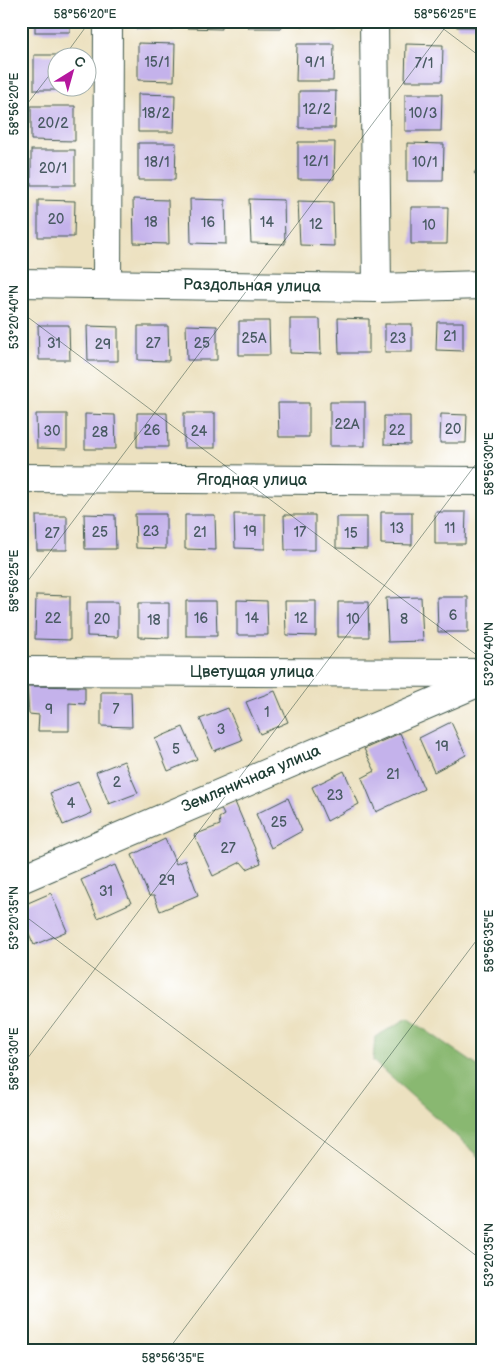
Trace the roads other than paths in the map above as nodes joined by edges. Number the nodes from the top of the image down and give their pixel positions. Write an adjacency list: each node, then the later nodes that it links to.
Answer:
1 (108, 21): 4 (street)
2 (374, 21): 6 (street)
3 (21, 283): 4 (street, Раздольная улица)
4 (107, 283): 6 (street, Раздольная улица)
5 (482, 286): 6 (street, Раздольная улица)
6 (377, 288)
7 (21, 478): 8 (street, Ягодная улица)
8 (482, 481)
9 (21, 671): 10 (street, Цветущая улица)
10 (482, 673)
11 (482, 681): 12 (street, Земляничная улица)
12 (69, 857): 13 (street); 14 (street, Земляничная улица)
13 (21, 858)
14 (21, 878)

